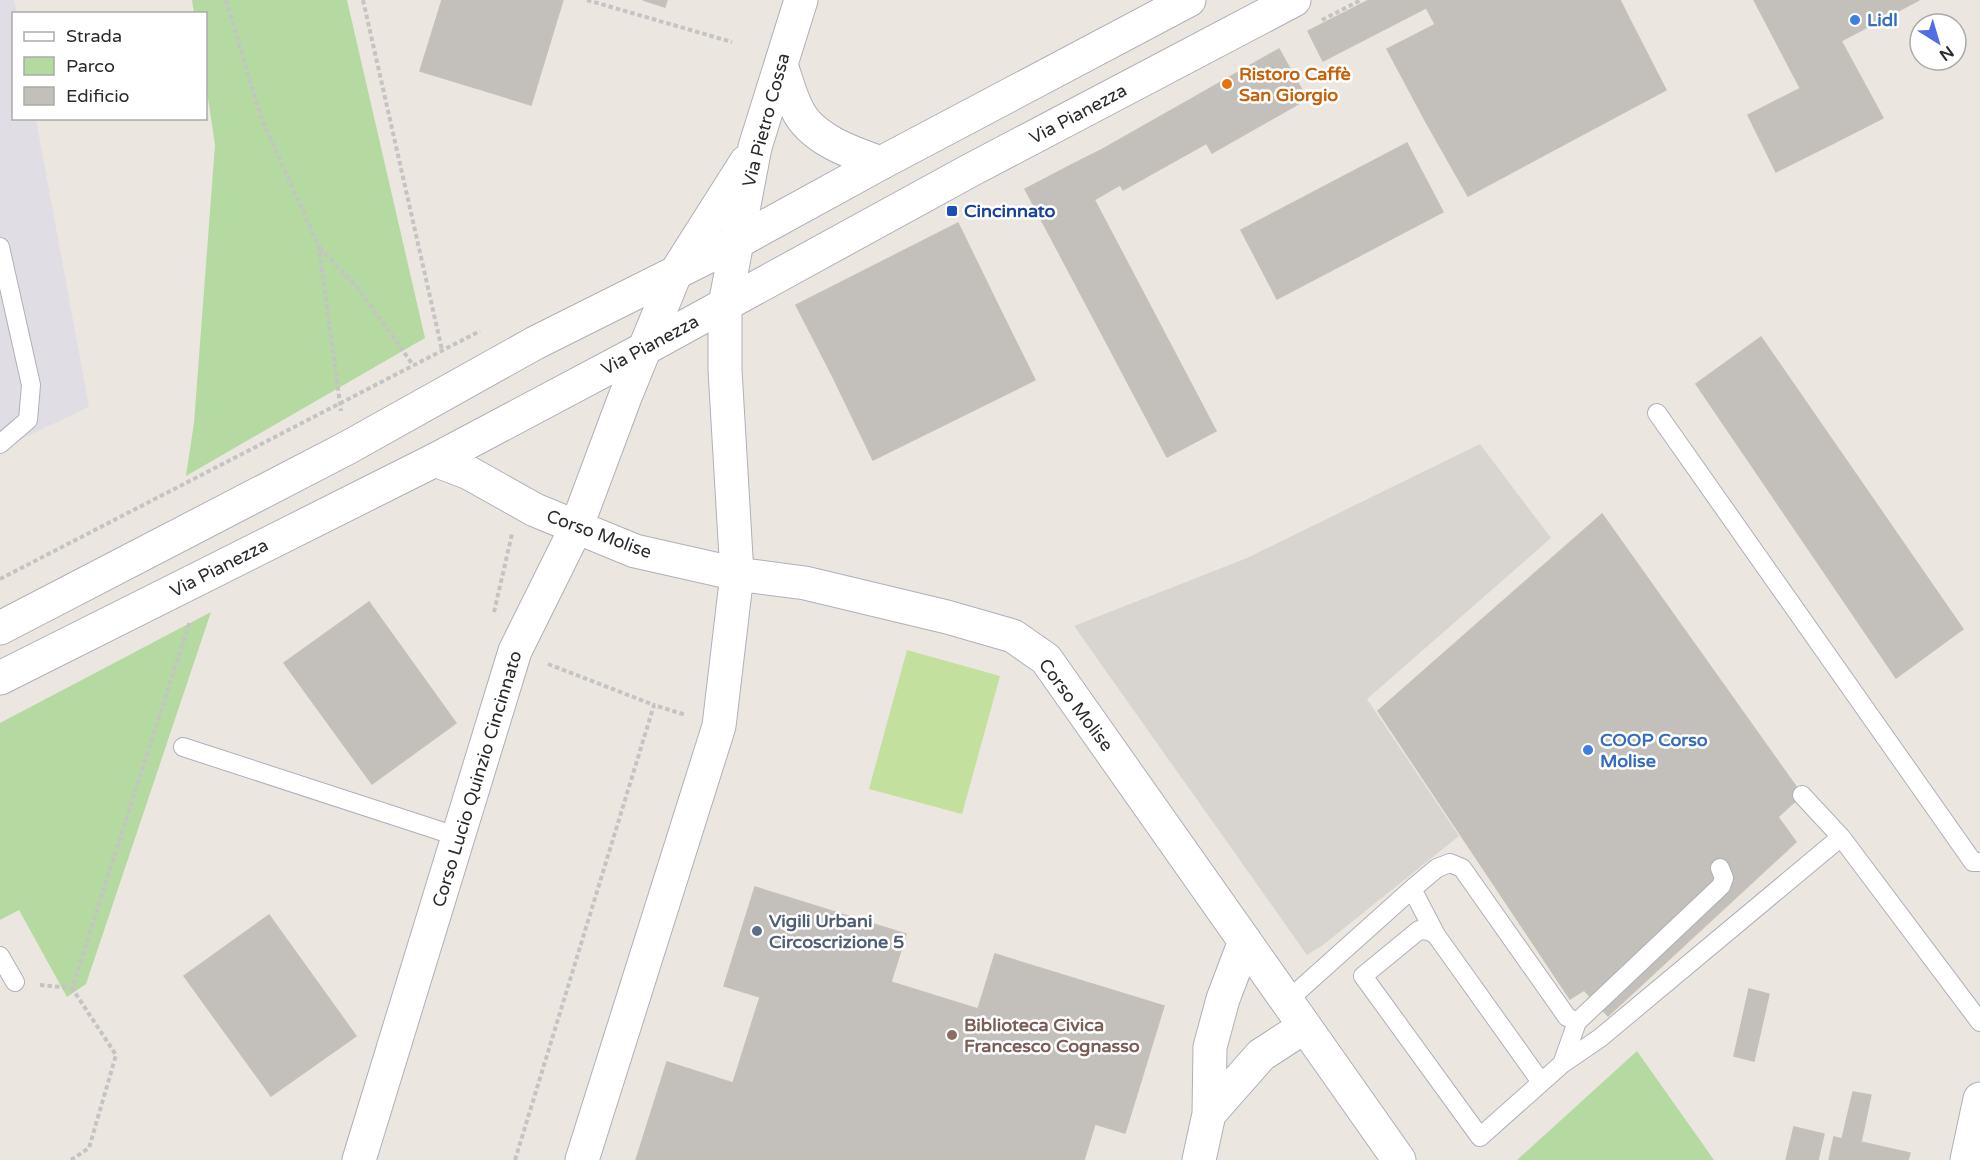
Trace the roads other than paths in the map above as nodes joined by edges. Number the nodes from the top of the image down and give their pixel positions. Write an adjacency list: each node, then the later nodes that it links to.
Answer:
1 (801, 0): 4 (street, Via Pietro Cossa)
2 (1189, 0): 5 (street)
3 (1283, 3): 8 (street, Via Pianezza)
4 (781, 65): 6 (street, Via Pietro Cossa); 7 (street)
5 (950, 127): 7 (street); 8 (street)
6 (755, 147): 9 (street, Via Pietro Cossa); 11 (street, Corso Lucio Quinzio Cincinnato)
7 (881, 163): 9 (street)
8 (969, 171): 12 (street, Via Pianezza)
9 (737, 242): 11 (street); 12 (street)
10 (0, 247): 15 (lane)
11 (675, 273): 13 (street, Corso Lucio Quinzio Cincinnato); 19 (street)
12 (725, 305): 13 (street, Via Pianezza); 18 (street)
13 (644, 349): 16 (street, Via Pianezza); 17 (street, Corso Lucio Quinzio Cincinnato)
14 (1657, 413): 25 (lane)
15 (0, 444)
16 (435, 460): 17 (street, Corso Molise); 20 (street, Via Pianezza)
17 (576, 528): 18 (street, Corso Molise); 23 (street, Corso Lucio Quinzio Cincinnato)
18 (737, 574): 29 (street, Corso Molise); 40 (street)
19 (0, 628)
20 (0, 678)
21 (183, 747): 23 (lane)
22 (1802, 795): 24 (lane)
23 (459, 837): 39 (street, Corso Lucio Quinzio Cincinnato)
24 (1841, 837): 34 (lane); 35 (lane)
25 (1980, 861)
26 (1720, 868): 33 (lane)
27 (1412, 889): 28 (lane); 32 (lane); 33 (lane)
28 (1436, 935): 36 (lane); 36 (lane)
29 (1245, 941): 32 (street, Corso Molise); 38 (street)
30 (0, 956): 31 (lane)
31 (15, 982)
32 (1295, 1014): 38 (street); 42 (street, Corso Molise)
33 (1577, 1022): 35 (lane)
34 (1980, 1022)
35 (1562, 1064): 36 (lane)
36 (1541, 1082)
37 (1980, 1099): 43 (street)
38 (1209, 1114): 41 (street)
39 (359, 1160)
40 (582, 1160)
41 (1199, 1160)
42 (1399, 1160)
43 (1967, 1160)

